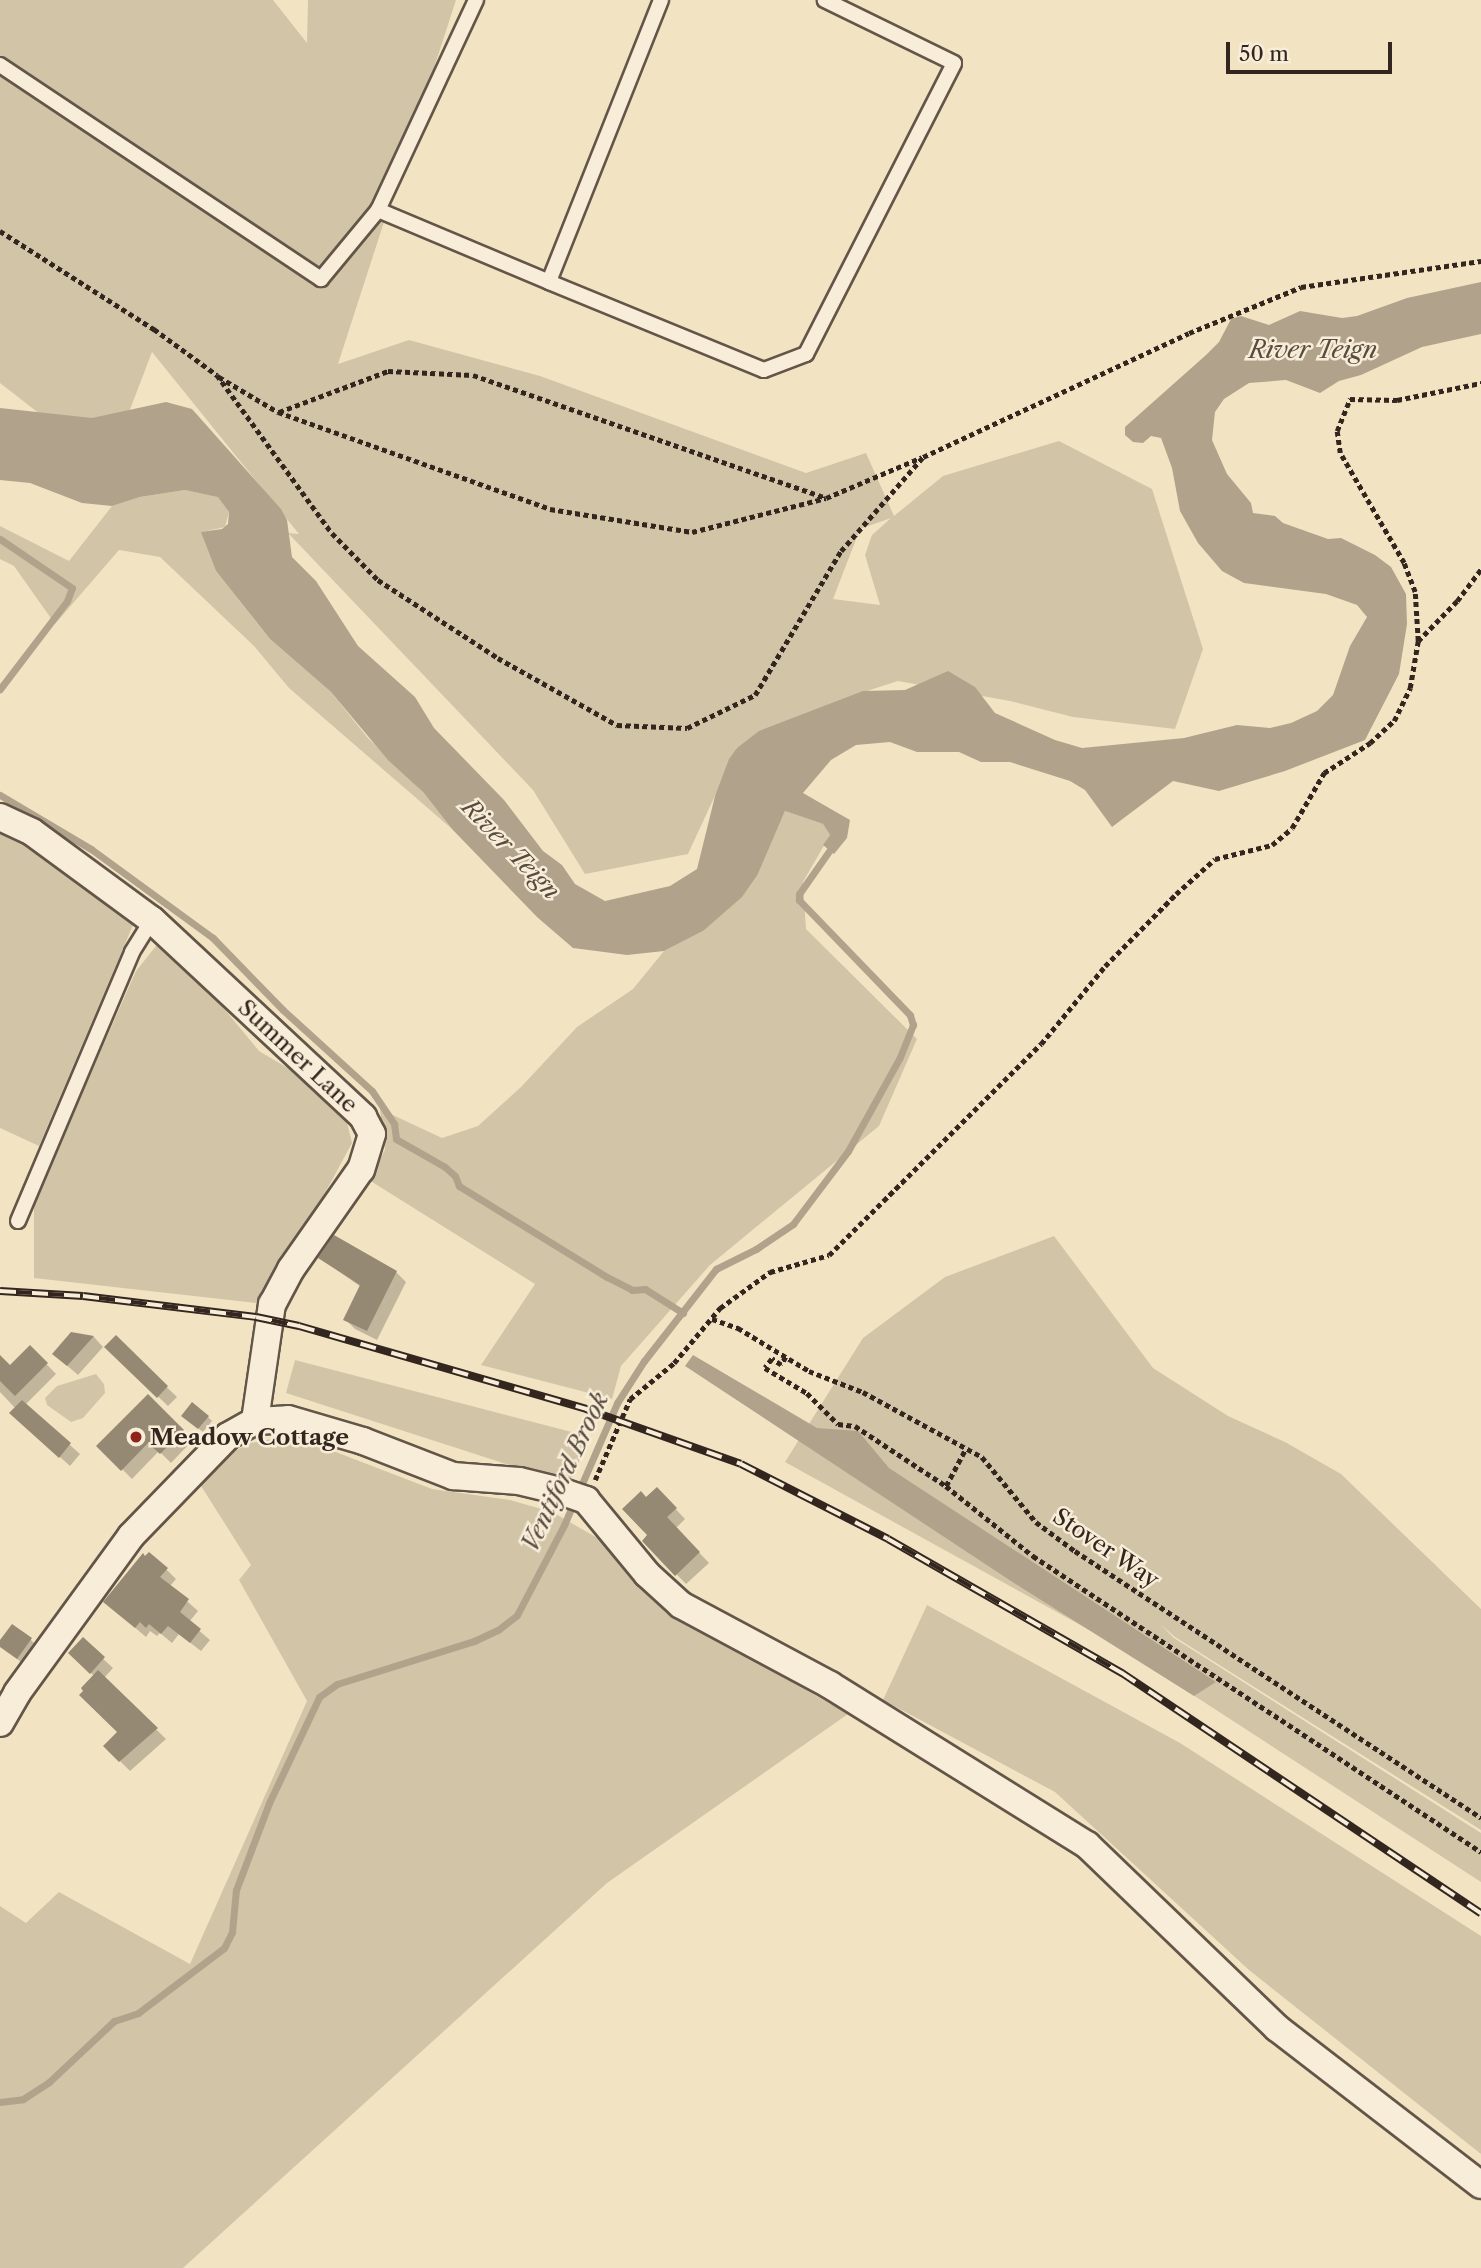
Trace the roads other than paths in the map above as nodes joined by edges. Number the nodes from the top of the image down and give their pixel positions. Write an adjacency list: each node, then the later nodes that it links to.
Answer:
1 (476, 0): 5 (lane)
2 (661, 0): 6 (lane)
3 (825, 0): 6 (lane)
4 (0, 65): 5 (lane)
5 (378, 210): 6 (lane)
6 (549, 282)
7 (0, 817): 8 (street, Summer Lane)
8 (152, 920): 9 (lane); 10 (street, Summer Lane)
9 (18, 1221)
10 (255, 1421): 11 (street); 12 (street)
11 (0, 1723)
12 (1481, 2185)

